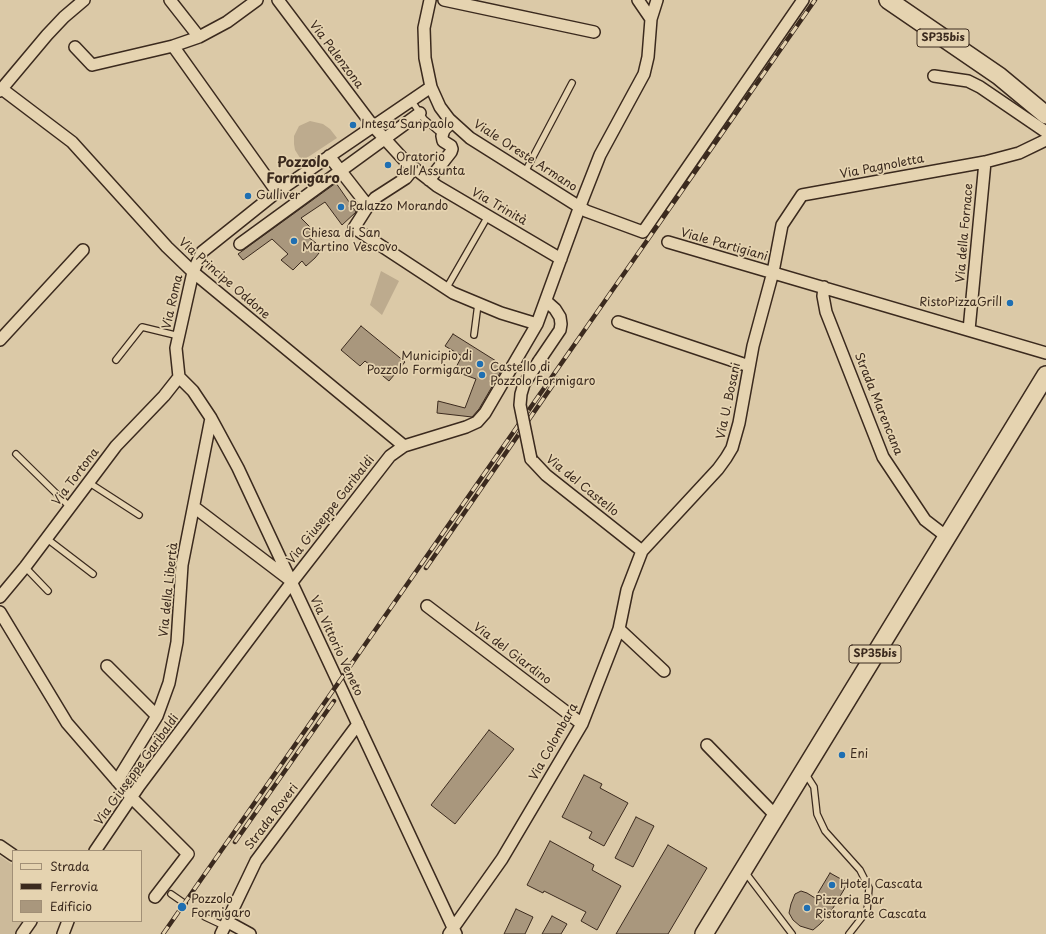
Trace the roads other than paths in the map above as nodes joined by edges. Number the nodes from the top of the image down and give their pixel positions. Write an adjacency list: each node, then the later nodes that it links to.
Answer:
1 (84, 0): 19 (street)
2 (170, 0): 13 (street)
3 (257, 0): 13 (street)
4 (278, 0): 24 (street, Via Palenzona)
5 (430, 0): 18 (street, Viale Oreste Armano)
6 (444, 0): 12 (street)
7 (638, 0): 11 (street)
8 (657, 0): 11 (street, Via Giuseppe Garibaldi)
9 (803, 0): 37 (street, Viale Oreste Armano)
10 (888, 0): 22 (main road, SP35bis)
11 (651, 19): 37 (street, Via Giuseppe Garibaldi)
12 (594, 32)
13 (199, 37): 14 (street)
14 (173, 46): 15 (street); 35 (street)
15 (75, 47)
16 (934, 76): 25 (street)
17 (572, 83): 33 (lane)
18 (431, 87): 20 (street, Via Roma); 23 (street, Viale Oreste Armano)
19 (1, 90): 43 (street, Via Principe Oddone)
20 (411, 100): 21 (lane); 24 (street, Via Roma)
21 (420, 113): 26 (lane); 27 (street)
22 (1046, 115)
23 (454, 124): 26 (lane); 33 (street, Viale Oreste Armano)
24 (373, 126): 27 (street, Via Trinità); 29 (street, Via Roma)
25 (1046, 132)
26 (443, 133): 34 (street)
27 (385, 139): 31 (street, Via Trinità); 32 (street)
28 (1046, 140): 30 (street, Via Pagnoletta)
29 (329, 156): 32 (street); 35 (street, Via Roma)
30 (984, 162): 44 (street, Via Pagnoletta); 51 (street, Via della Fornace)
31 (414, 168): 34 (street, Via Trinità); 36 (street)
32 (341, 171): 36 (street); 40 (street)
33 (525, 172): 37 (street, Viale Oreste Armano)
34 (429, 180): 38 (street, Via Trinità)
35 (277, 192): 43 (street, Via Roma)
36 (368, 206): 46 (street)
37 (580, 206): 42 (street, Via Giuseppe Garibaldi)
38 (488, 216): 42 (street, Via Trinità); 46 (lane)
39 (668, 242): 44 (street, Viale Partigiani)
40 (240, 244)
41 (83, 250): 54 (street)
42 (561, 259): 47 (street, Via Giuseppe Garibaldi)
43 (193, 272): 53 (street, Via Roma); 61 (street, Via Principe Oddone)
44 (773, 272): 45 (street, Viale Partigiani); 57 (street, Via U. Bosani)
45 (824, 287): 51 (street, Viale Partigiani); 67 (street, Strada Marencana)
46 (446, 288): 48 (street)
47 (546, 301): 50 (street, Via Giuseppe Garibaldi); 69 (street, Via del Castello, bridge)
48 (478, 304): 50 (street); 52 (lane)
49 (618, 322): 57 (street)
50 (537, 324): 61 (street, Via Giuseppe Garibaldi)
51 (969, 330): 55 (street, Viale Partigiani)
52 (474, 335)
53 (179, 336): 56 (lane); 59 (street, Via Roma)
54 (0, 340)
55 (1046, 353)
56 (116, 360)
57 (749, 366): 69 (street, Via U. Bosani)
58 (1046, 374): 67 (main road, SP35bis)
59 (179, 377): 60 (street, Via Vittorio Veneto); 63 (street, Via Tortona)
60 (211, 418): 64 (street, Via della Libertà); 72 (street, Via Vittorio Veneto)
61 (404, 446): 72 (street, Via Giuseppe Garibaldi)
62 (16, 454): 65 (lane)
63 (88, 482): 65 (street, Via Tortona); 66 (lane)
64 (194, 507): 72 (street); 80 (street, Via della Libertà)
65 (70, 508): 68 (street, Via Tortona)
66 (139, 515)
67 (947, 537): 84 (main road, SP35bis)
68 (46, 538): 70 (street, Via Tortona); 71 (lane)
69 (642, 551): 77 (street, Via Colombara)
70 (25, 567): 73 (lane); 74 (street, Via Tortona)
71 (93, 574)
72 (292, 582): 81 (street, Via Vittorio Veneto); 86 (street, Via Giuseppe Garibaldi)
73 (48, 591)
74 (0, 597)
75 (426, 606): 82 (street, Via del Giardino)
76 (0, 612): 85 (street)
77 (619, 629): 79 (street); 82 (street, Via Colombara)
78 (107, 666): 80 (street)
79 (664, 671)
80 (157, 716): 85 (street, Via della Libertà)
81 (358, 724): 98 (street, Strada Roveri); 99 (street, Via Vittorio Veneto)
82 (582, 724): 99 (street, Via Colombara)
83 (708, 745): 87 (street)
84 (804, 771): 87 (main road, SP35bis); 105 (lane)
85 (116, 781): 86 (street)
86 (131, 797): 89 (street, Via Giuseppe Garibaldi); 93 (street)
87 (776, 816): 91 (main road, SP35bis)
88 (0, 846): 90 (street)
89 (97, 850)
90 (12, 854)
91 (743, 870): 103 (main road, SP35bis); 104 (lane)
92 (171, 894): 94 (lane)
93 (155, 897)
94 (184, 903)
95 (205, 917): 98 (lane)
96 (30, 922): 100 (street)
97 (68, 922): 101 (street)
98 (223, 927): 102 (street)
99 (453, 932)
100 (22, 934)
101 (62, 934)
102 (250, 934)
103 (704, 934)
104 (792, 934)
105 (849, 934)

